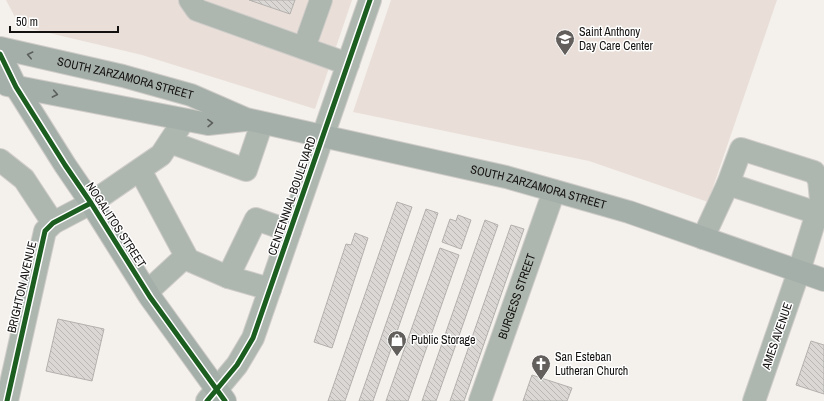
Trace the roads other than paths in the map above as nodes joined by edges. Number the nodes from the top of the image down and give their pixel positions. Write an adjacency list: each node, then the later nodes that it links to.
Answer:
1 (190, 0): 5 (street)
2 (321, 0): 5 (street)
3 (370, 0): 7 (street, CENTENNIAL BOULEVARD)
4 (0, 48): 10 (main road, SOUTH ZARZAMORA STREET, one-way to 4)
5 (304, 48): 7 (street)
6 (0, 54): 8 (main road, NOGALITOS STREET)
7 (348, 64): 11 (street, CENTENNIAL BOULEVARD)
8 (8, 85): 9 (main road, SOUTH ZARZAMORA STREET, one-way to 9); 17 (main road, NOGALITOS STREET)
9 (184, 120): 10 (main road, SOUTH ZARZAMORA STREET, one-way to 10); 12 (street)
10 (254, 121): 11 (main road, SOUTH ZARZAMORA STREET); 12 (street)
11 (323, 137): 16 (main road, SOUTH ZARZAMORA STREET); 20 (street, CENTENNIAL BOULEVARD)
12 (170, 142): 14 (street)
13 (0, 160): 19 (street)
14 (140, 170): 17 (street); 22 (street)
15 (728, 184): 18 (street); 18 (street, AMES AVENUE); 21 (street)
16 (554, 191): 21 (main road, SOUTH ZARZAMORA STREET); 30 (street, BURGESS STREET)
17 (91, 203): 19 (street); 27 (main road, NOGALITOS STREET)
18 (817, 213): 23 (street, AMES AVENUE)
19 (53, 223): 29 (street, BRIGHTON AVENUE)
20 (290, 231): 24 (street); 26 (street, CENTENNIAL BOULEVARD)
21 (703, 238): 23 (main road, SOUTH ZARZAMORA STREET)
22 (184, 258): 24 (street); 27 (street)
23 (799, 271): 25 (main road, SOUTH ZARZAMORA STREET); 31 (street, AMES AVENUE)
24 (228, 277): 26 (street)
25 (824, 280)
26 (270, 289): 28 (street, CENTENNIAL BOULEVARD)
27 (147, 292): 28 (main road, NOGALITOS STREET)
28 (216, 397)
29 (7, 401)
30 (480, 401)
31 (754, 401)

